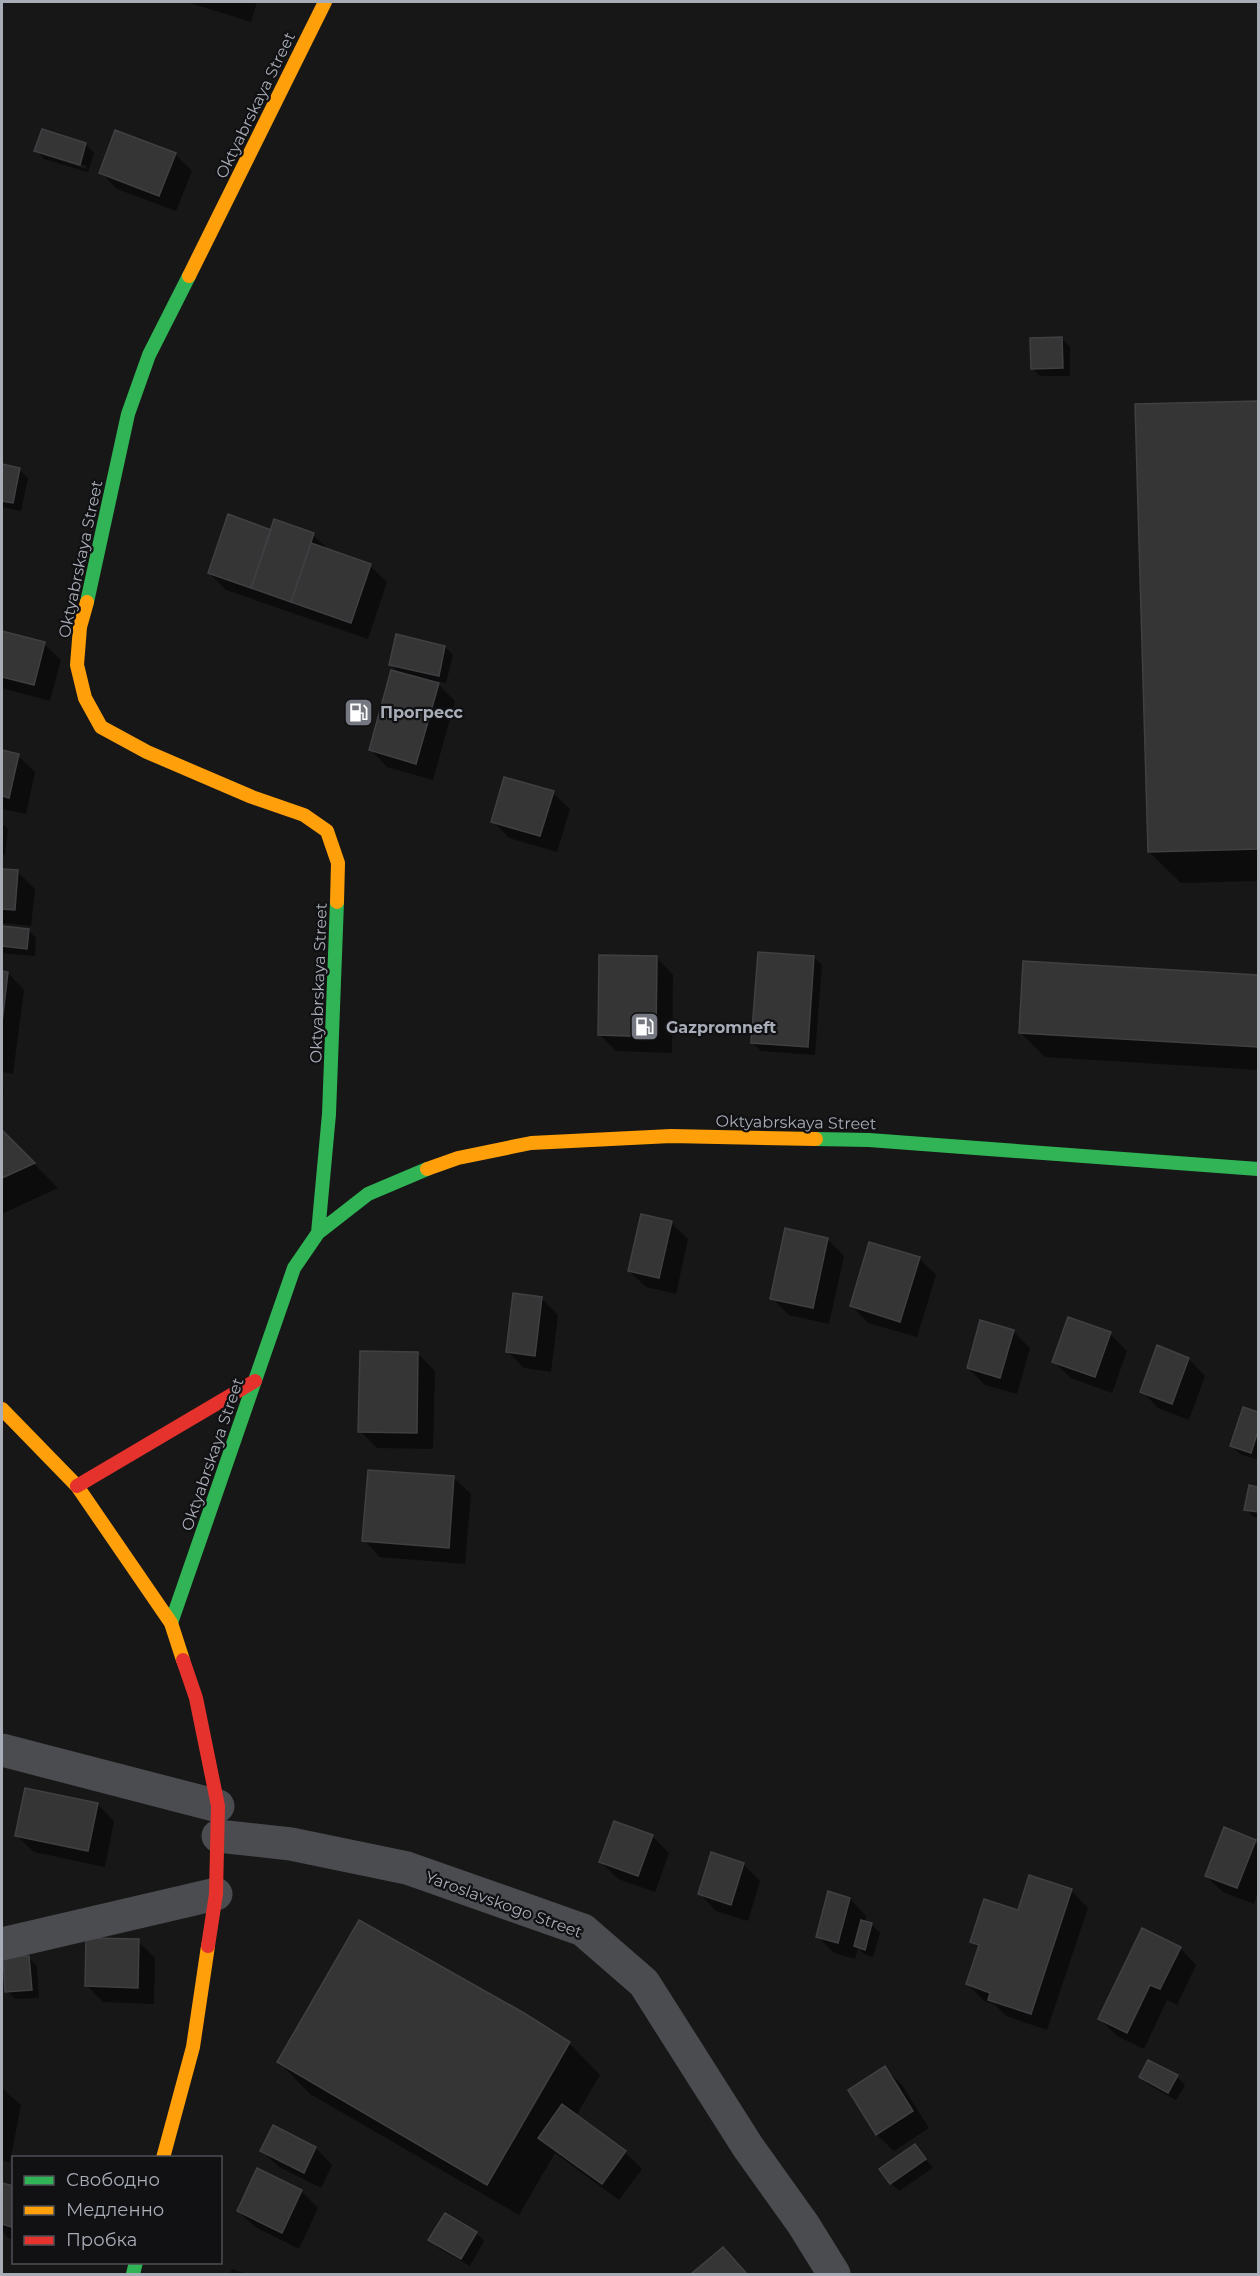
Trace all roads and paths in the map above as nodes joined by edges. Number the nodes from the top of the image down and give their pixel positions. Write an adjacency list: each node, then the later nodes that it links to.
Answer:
1 (325, 2): 3 (street, Oktyabrskaya Street)
2 (1258, 1169): 3 (street, Oktyabrskaya Street)
3 (318, 1233): 4 (street, Oktyabrskaya Street)
4 (255, 1381): 6 (street); 7 (street, Oktyabrskaya Street)
5 (2, 1409): 6 (street)
6 (77, 1486): 7 (street)
7 (171, 1623): 9 (street)
8 (2, 1750): 9 (street, Yaroslavskogo Street)
9 (218, 1821): 10 (street); 13 (street, Yaroslavskogo Street)
10 (216, 1894): 11 (street); 12 (street)
11 (2, 1944)
12 (163, 2156)
13 (834, 2274)

